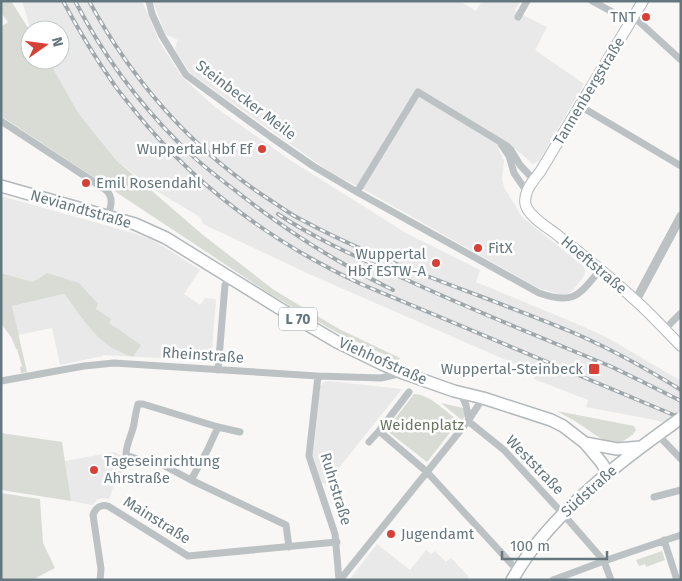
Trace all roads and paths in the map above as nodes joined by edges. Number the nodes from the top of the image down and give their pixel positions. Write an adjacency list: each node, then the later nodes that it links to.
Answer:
1 (149, 1): 14 (street, Steinbecker Meile)
2 (527, 1): 5 (street)
3 (592, 1): 6 (street)
4 (643, 1): 6 (main road, Tannenbergstraße)
5 (518, 17)
6 (632, 19): 7 (street); 8 (main road, Tannenbergstraße)
7 (681, 60)
8 (580, 106): 11 (street); 12 (main road, Tannenbergstraße)
9 (1, 121): 16 (street)
10 (500, 141): 12 (street); 14 (street); 15 (street)
11 (681, 166)
12 (534, 180): 15 (main road)
13 (1, 186): 16 (main road, Neviandtstraße / L 70)
14 (358, 192): 19 (street, Steinbecker Meile)
15 (527, 192): 19 (main road, Hoeftstraße)
16 (108, 216): 18 (main road, Neviandtstraße / L 70)
17 (681, 216): 21 (street)
18 (160, 235): 20 (main road, Viehhofstraße / L 70)
19 (600, 270): 21 (main road, Hoeftstraße)
20 (230, 278): 25 (street); 26 (main road, Viehhofstraße / L 70)
21 (636, 300): 23 (main road, Hoeftstraße)
22 (681, 313): 23 (street)
23 (665, 329): 24 (main road, Hoeftstraße)
24 (681, 346)
25 (218, 370): 27 (street, Rheinstraße); 28 (street, Rheinstraße)
26 (403, 373): 27 (street, Rheinstraße); 30 (main road, Viehhofstraße / L 70)
27 (318, 376): 50 (street, Ruhrstraße)
28 (1, 381)
29 (409, 392): 35 (street)
30 (460, 392): 31 (main road, Viehhofstraße / L 70); 33 (street)
31 (483, 398): 33 (street); 39 (main road, Viehhofstraße / L 70)
32 (681, 418): 37 (main road, Südstraße, bridge)
33 (469, 421): 42 (street); 47 (street, Weststraße)
34 (218, 427): 36 (street); 44 (street); 44 (street)
35 (380, 431): 38 (street); 42 (street)
36 (240, 432)
37 (658, 435): 40 (main road, Südstraße); 41 (street)
38 (369, 442)
39 (585, 443): 40 (main road); 43 (main road, Viehhofstraße / L 70)
40 (641, 447): 43 (main road, Südstraße)
41 (681, 458)
42 (428, 472): 53 (street); 55 (street)
43 (608, 473): 47 (main road, Südstraße)
44 (192, 480): 51 (street)
45 (681, 490): 46 (street)
46 (654, 497)
47 (563, 514): 52 (street, Weststraße); 53 (main road, Südstraße)
48 (681, 535): 49 (street)
49 (664, 540): 52 (street); 58 (street)
50 (336, 542): 51 (street, Mainstraße); 55 (street, Ruhrstraße)
51 (289, 547): 54 (street, Mainstraße)
52 (604, 560): 56 (street); 57 (street, Weststraße)
53 (515, 575)
54 (100, 580)
55 (339, 580)
56 (553, 580)
57 (611, 580)
58 (677, 580)

